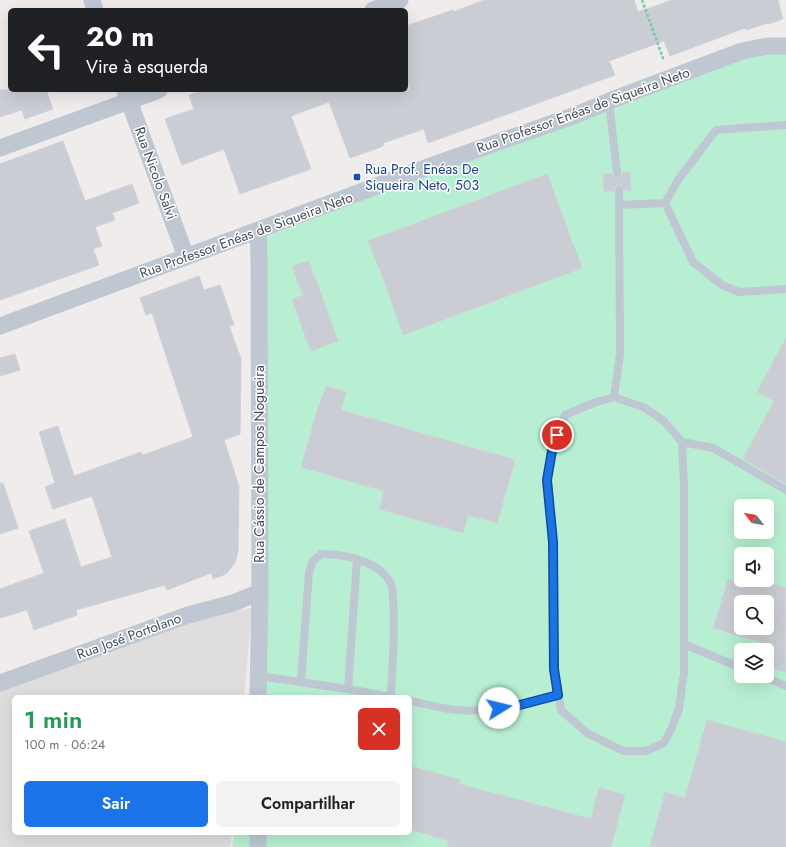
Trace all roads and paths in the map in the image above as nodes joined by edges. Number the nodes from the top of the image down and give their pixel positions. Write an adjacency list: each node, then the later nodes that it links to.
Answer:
1 (400, 0): 3 (street)
2 (642, 0): 5 (path)
3 (378, 8)
4 (786, 46): 5 (street, Rua Professor Enéas de Siqueira Neto)
5 (670, 78): 8 (street, Rua Professor Enéas de Siqueira Neto)
6 (148, 92): 7 (street)
7 (127, 96): 10 (street); 16 (street, Rua Nicolo Salvi)
8 (609, 101): 11 (lane); 15 (street, Rua Professor Enéas de Siqueira Neto)
9 (786, 125): 13 (lane)
10 (0, 148)
11 (617, 173)
12 (619, 190): 14 (lane)
13 (665, 203): 14 (lane); 17 (lane)
14 (619, 205): 19 (lane)
15 (258, 230): 16 (street, Rua Professor Enéas de Siqueira Neto); 23 (street, Rua Cássio de Campos Nogueira)
16 (186, 257): 18 (street, Rua Professor Enéas de Siqueira Neto)
17 (786, 289)
18 (0, 326)
19 (614, 397): 20 (lane); 35 (lane)
20 (682, 442): 21 (lane); 24 (lane)
21 (786, 490)
22 (358, 560): 28 (lane); 31 (lane); 34 (lane)
23 (260, 592): 26 (street, Rua Cássio de Campos Nogueira); 29 (street, Rua José Portolano)
24 (684, 644): 25 (lane); 35 (lane)
25 (734, 665)
26 (259, 676): 28 (lane); 32 (street, Rua Cássio de Campos Nogueira)
27 (774, 681): 30 (lane)
28 (301, 682): 31 (lane)
29 (0, 683)
30 (786, 686)
31 (348, 689): 33 (lane)
32 (258, 695)
33 (380, 695)
34 (391, 695)
35 (558, 695): 36 (lane)
36 (412, 701)

